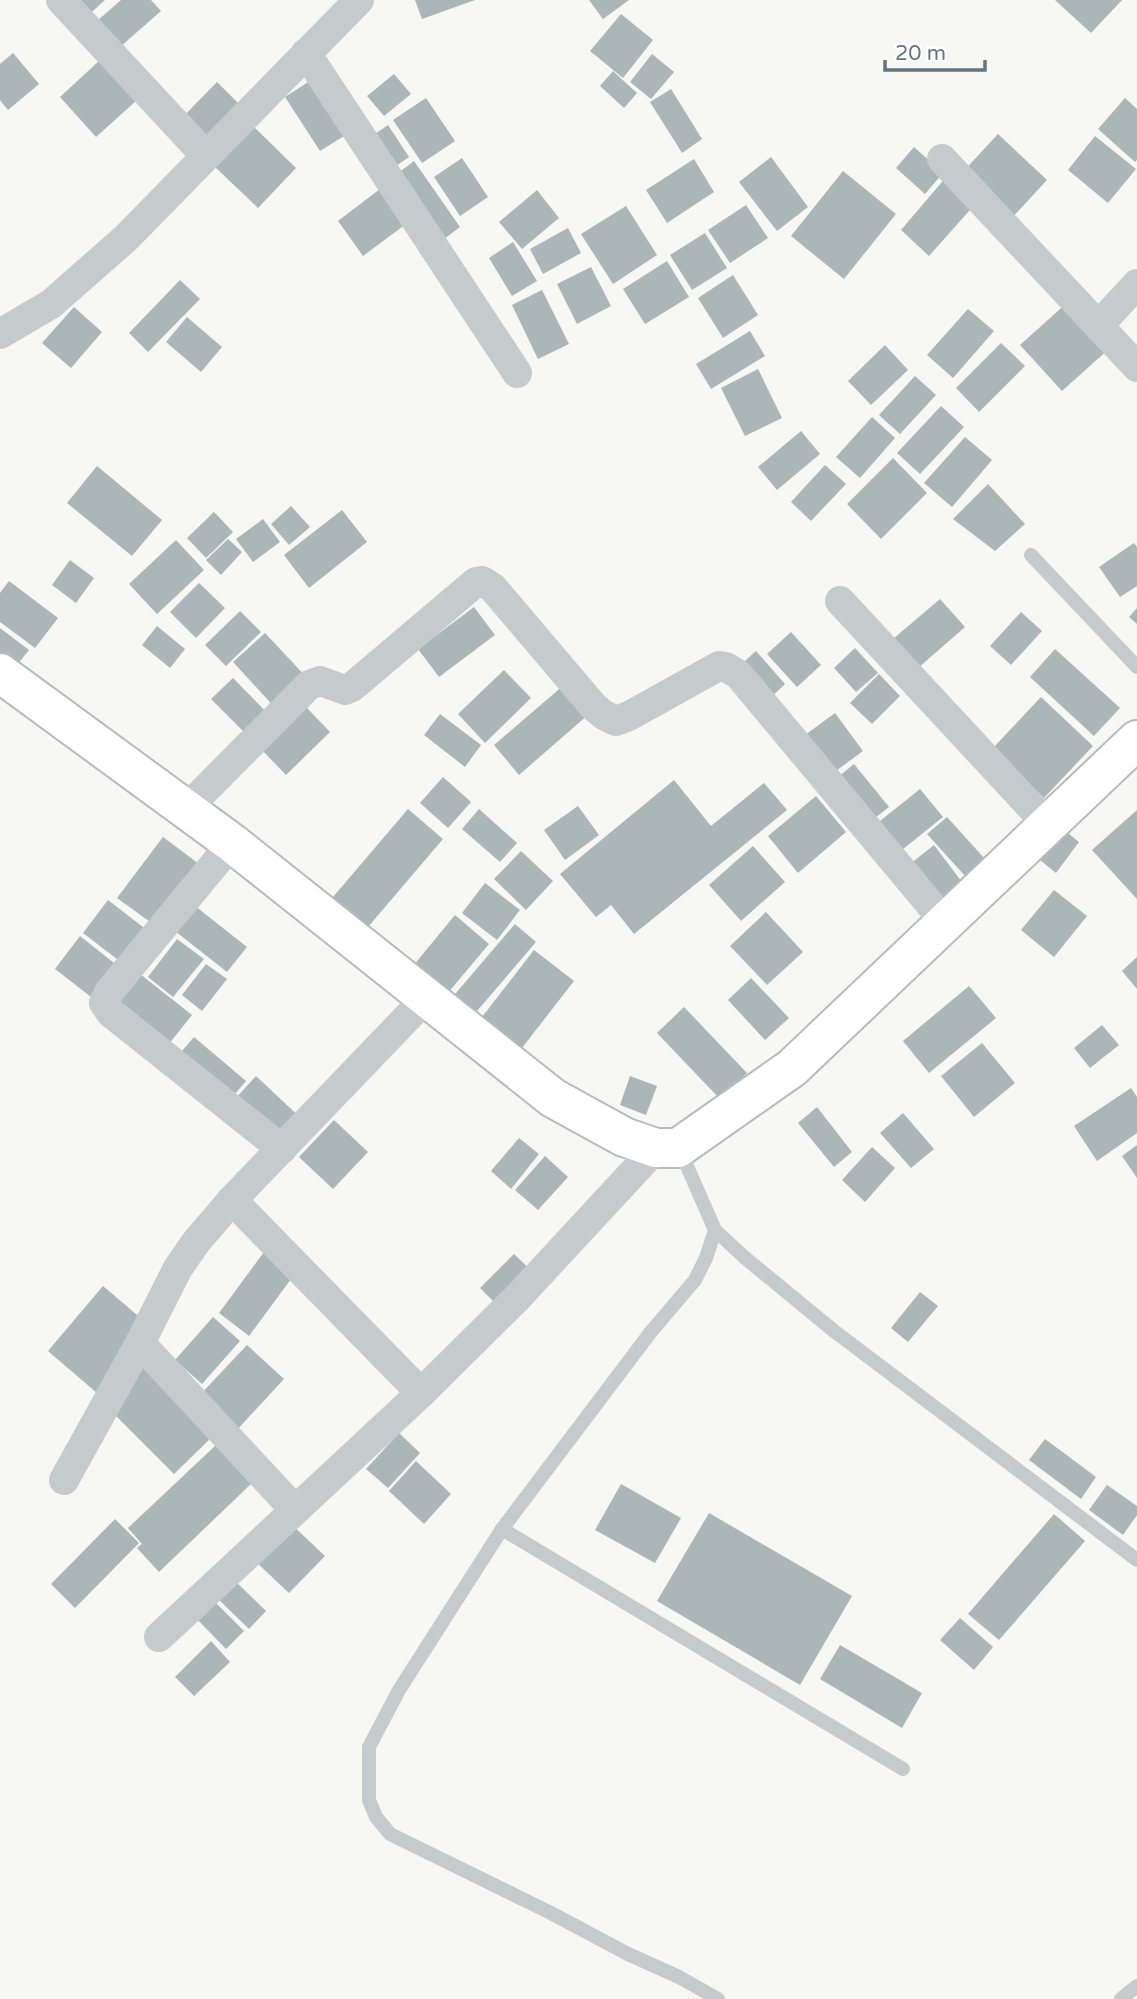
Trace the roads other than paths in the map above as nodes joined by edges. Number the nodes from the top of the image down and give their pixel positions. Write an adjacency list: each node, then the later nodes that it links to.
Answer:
1 (61, 0): 4 (street)
2 (359, 0): 3 (street)
3 (306, 53): 4 (street); 10 (street)
4 (206, 156): 8 (street)
5 (942, 159): 7 (street)
6 (1137, 284): 7 (street)
7 (1099, 325): 9 (street)
8 (0, 334)
9 (1137, 367)
10 (517, 373)
11 (1031, 555): 13 (lane)
12 (840, 601): 17 (street)
13 (1137, 667)
14 (0, 673): 16 (main road)
15 (1137, 740): 17 (main road)
16 (186, 809): 18 (main road); 19 (street)
17 (1048, 825): 19 (main road)
18 (232, 843): 20 (main road); 22 (street)
19 (945, 922): 21 (main road)
20 (427, 997): 21 (main road); 22 (street)
21 (667, 1148): 24 (lane); 26 (street)
22 (282, 1149): 23 (street)
23 (232, 1200): 25 (street); 26 (street)
24 (715, 1230): 29 (lane); 30 (lane)
25 (140, 1343): 27 (street); 28 (street)
26 (421, 1393): 28 (street)
27 (64, 1480)
28 (295, 1510): 31 (street)
29 (502, 1528): 32 (lane); 34 (lane)
30 (1137, 1560)
31 (159, 1637)
32 (903, 1769)
33 (1137, 1986): 35 (lane)
34 (718, 1999)
35 (1121, 1999)

